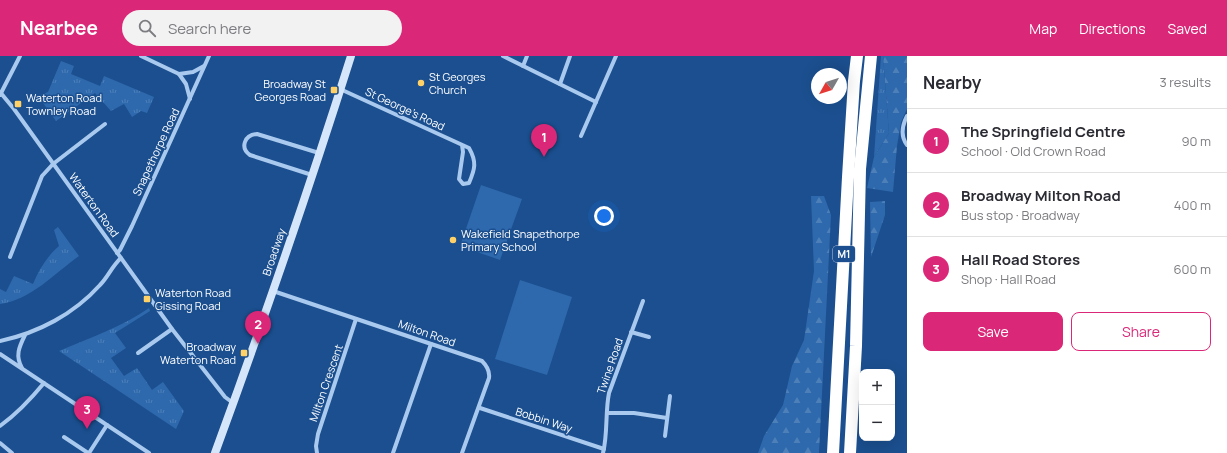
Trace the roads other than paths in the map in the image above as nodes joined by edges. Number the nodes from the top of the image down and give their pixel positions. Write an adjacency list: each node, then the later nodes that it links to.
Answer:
1 (20, 56): 16 (street)
2 (141, 56): 13 (street)
3 (209, 56): 11 (street, Snapethorpe Road)
4 (351, 56): 15 (street, Broadway)
5 (503, 56): 12 (street)
6 (528, 56): 12 (street)
7 (570, 56): 14 (street)
8 (616, 56): 18 (street)
9 (857, 56): 61 (highway, M1)
10 (871, 56): 62 (highway, M1)
11 (205, 66): 13 (street); 17 (street, Snapethorpe Road)
12 (523, 66): 14 (street)
13 (179, 74): 17 (street)
14 (560, 84): 18 (street)
15 (340, 89): 22 (street, St George's Road); 24 (street, Broadway)
16 (0, 94): 25 (street, Waterton Road)
17 (190, 99): 27 (street, Snapethorpe Road)
18 (596, 102): 21 (street)
19 (907, 116): 23 (street)
20 (105, 124): 25 (street)
21 (581, 136)
22 (462, 145): 22 (street, St George's Road)
23 (907, 145)
24 (319, 153): 26 (street, Broadway); 26 (street)
25 (53, 164): 27 (street, Waterton Road); 28 (street)
26 (312, 175): 30 (street, Broadway)
27 (117, 253): 29 (street, Waterton Road)
28 (10, 257)
29 (121, 258): 33 (street, Waterton Road); 35 (street)
30 (273, 291): 32 (street, Milton Road); 44 (street, Broadway)
31 (643, 301): 34 (street, Twine Road)
32 (356, 319): 38 (street, Milton Road); 58 (street, Milton Crescent)
33 (172, 329): 39 (street); 44 (street, Waterton Road)
34 (631, 332): 36 (street, Twine Road); 46 (street, Twine Road)
35 (25, 335): 37 (street); 41 (street)
36 (649, 337)
37 (0, 341)
38 (431, 344): 45 (street, Milton Road); 59 (street)
39 (138, 353)
40 (0, 354): 41 (street)
41 (24, 370): 42 (street)
42 (44, 383): 48 (street); 49 (street)
43 (670, 396): 47 (street)
44 (234, 403): 57 (street, Broadway)
45 (480, 408): 53 (street, Bobbin Way); 60 (street, Milton Road)
46 (607, 413): 47 (street); 53 (street, Twine Road)
47 (667, 418): 50 (street)
48 (0, 426)
49 (107, 426): 55 (street); 56 (street)
50 (664, 436)
51 (64, 437): 55 (street)
52 (0, 443): 54 (street)
53 (603, 451)
54 (12, 453)
55 (88, 453)
56 (149, 453)
57 (214, 453)
58 (317, 453)
59 (393, 453)
60 (462, 453)
61 (833, 453)
62 (850, 453)

